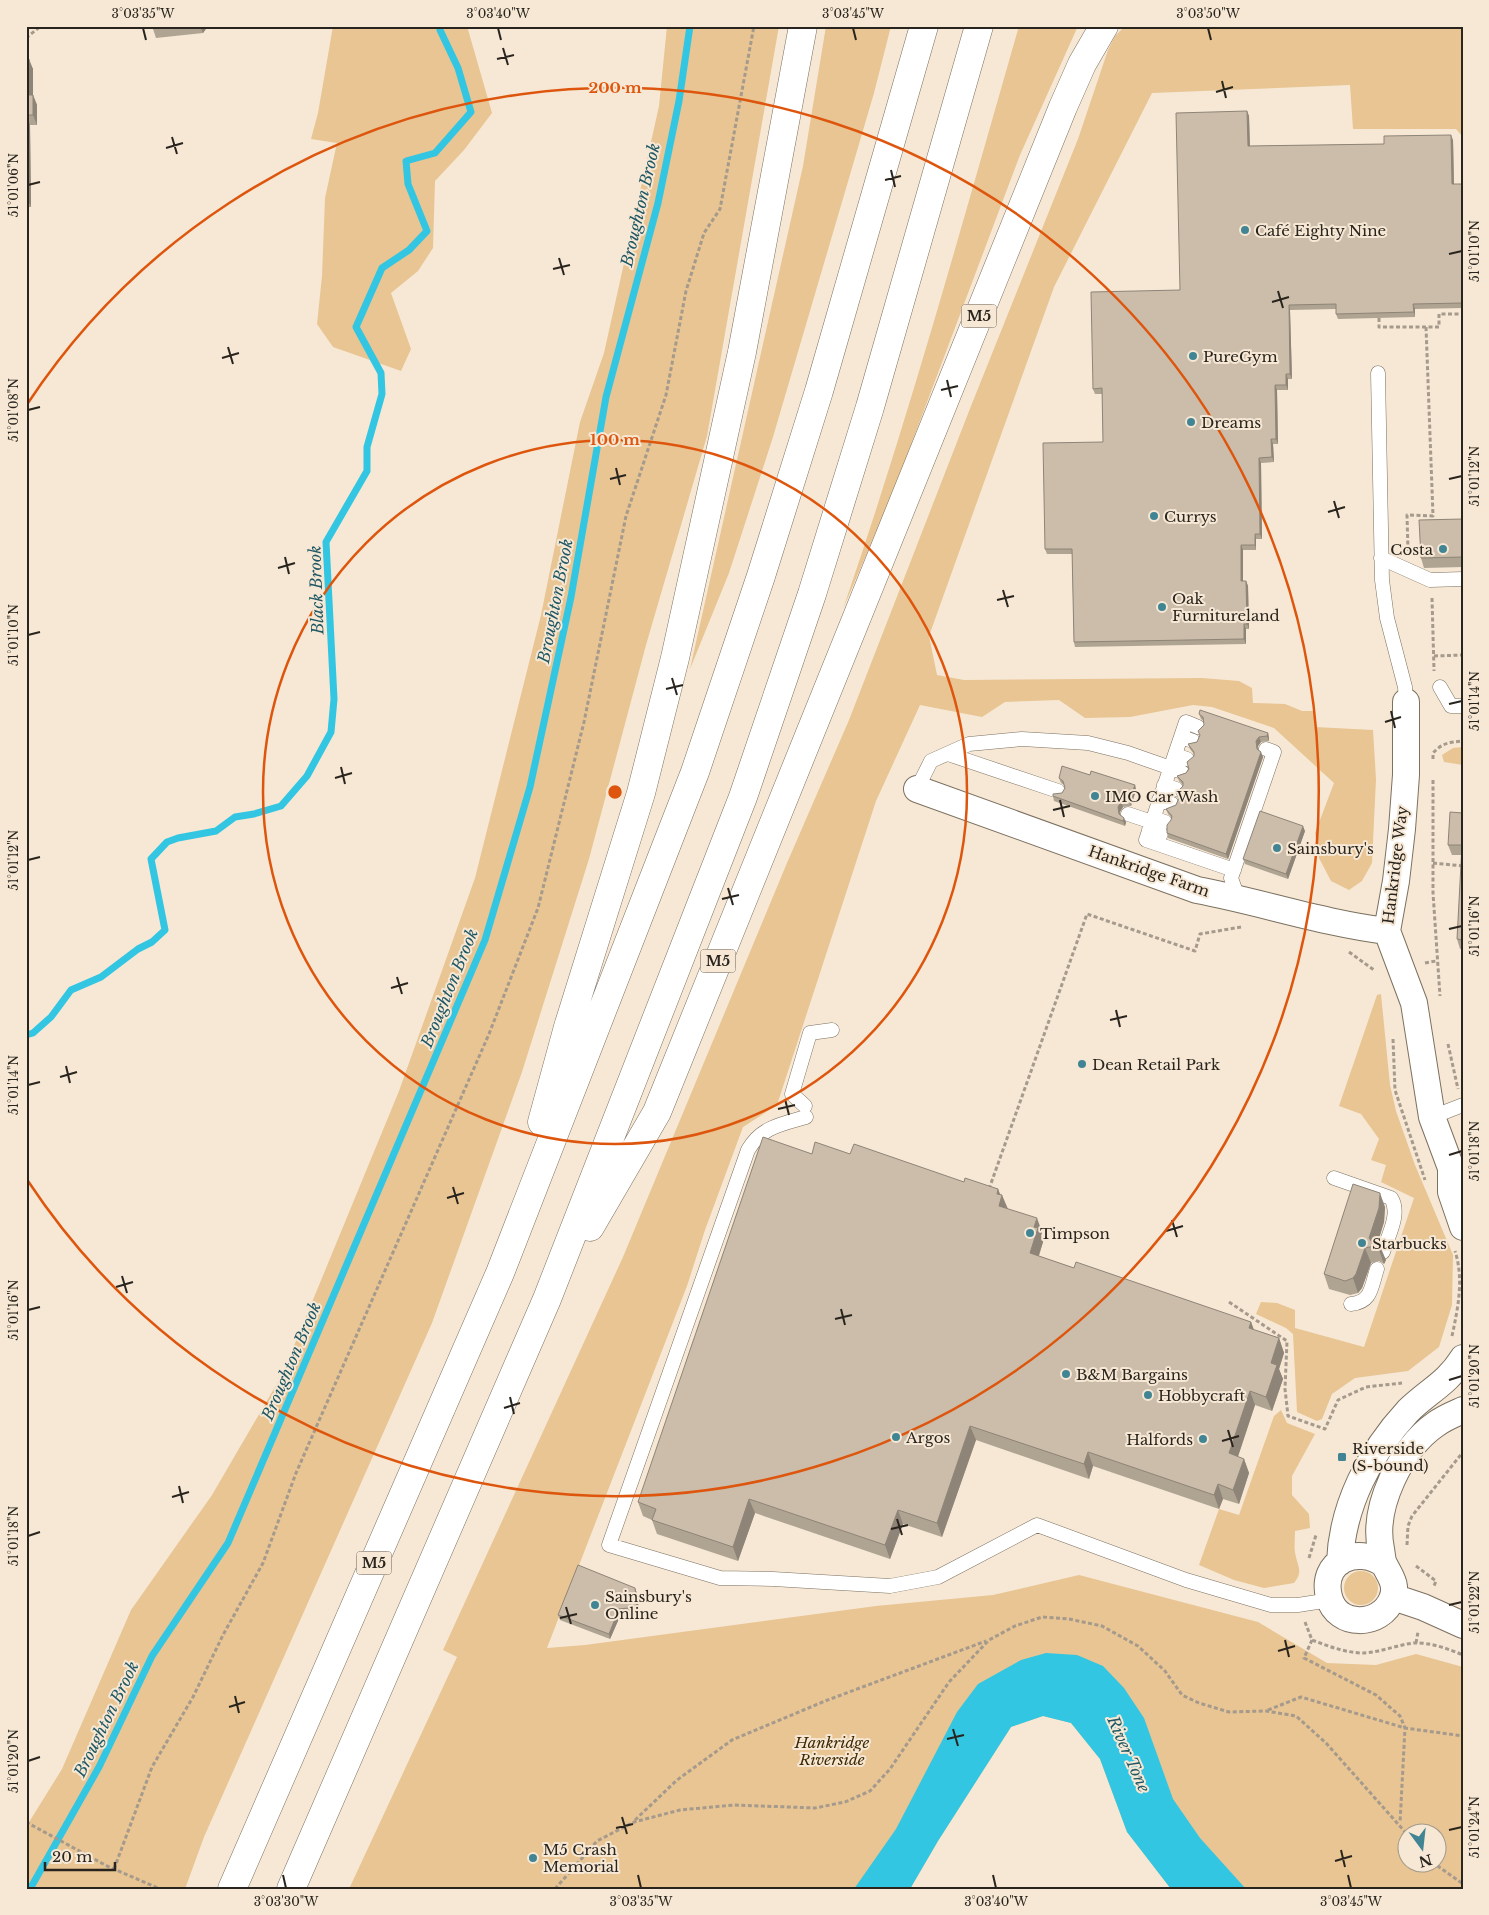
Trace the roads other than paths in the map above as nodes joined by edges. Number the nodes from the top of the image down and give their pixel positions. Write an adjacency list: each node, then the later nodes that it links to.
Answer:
1 (803, 26): 30 (highway, M5)
2 (924, 26): 30 (highway, M5)
3 (979, 26): 31 (highway, M5)
4 (1104, 26): 31 (highway, M5)
5 (1378, 373): 6 (lane)
6 (1381, 558): 7 (lane); 9 (lane)
7 (1463, 578)
8 (1436, 683): 10 (lane)
9 (1406, 702): 21 (street, Hankridge Way)
10 (1463, 706)
11 (1198, 726): 14 (lane)
12 (1266, 749): 19 (lane)
13 (948, 754): 14 (lane); 15 (lane); 16 (lane)
14 (1179, 763): 18 (lane)
15 (917, 789): 20 (street, Hankridge Farm)
16 (1058, 791)
17 (1128, 814): 18 (lane)
18 (1156, 825): 19 (lane)
19 (1235, 856): 20 (lane)
20 (1238, 898): 21 (street, Hankridge Farm)
21 (1387, 931): 24 (street, Hankridge Way)
22 (832, 1030): 38 (lane)
23 (1463, 1105): 24 (lane)
24 (1432, 1117): 25 (street, Hankridge Way)
25 (1457, 1175): 27 (street, Hankridge Way)
26 (1334, 1178): 28 (lane)
27 (1458, 1236)
28 (1382, 1252)
29 (1377, 1269): 32 (lane)
30 (500, 1273): 41 (highway, M5)
31 (547, 1299): 40 (highway, M5)
32 (1351, 1304)
33 (1457, 1348): 35 (street)
34 (1463, 1410): 36 (street)
35 (1340, 1562): 36 (street); 38 (street)
36 (1384, 1564): 37 (street)
37 (1393, 1597): 38 (street); 39 (street)
38 (1330, 1600)
39 (1458, 1619)
40 (294, 1883)
41 (232, 1889)

